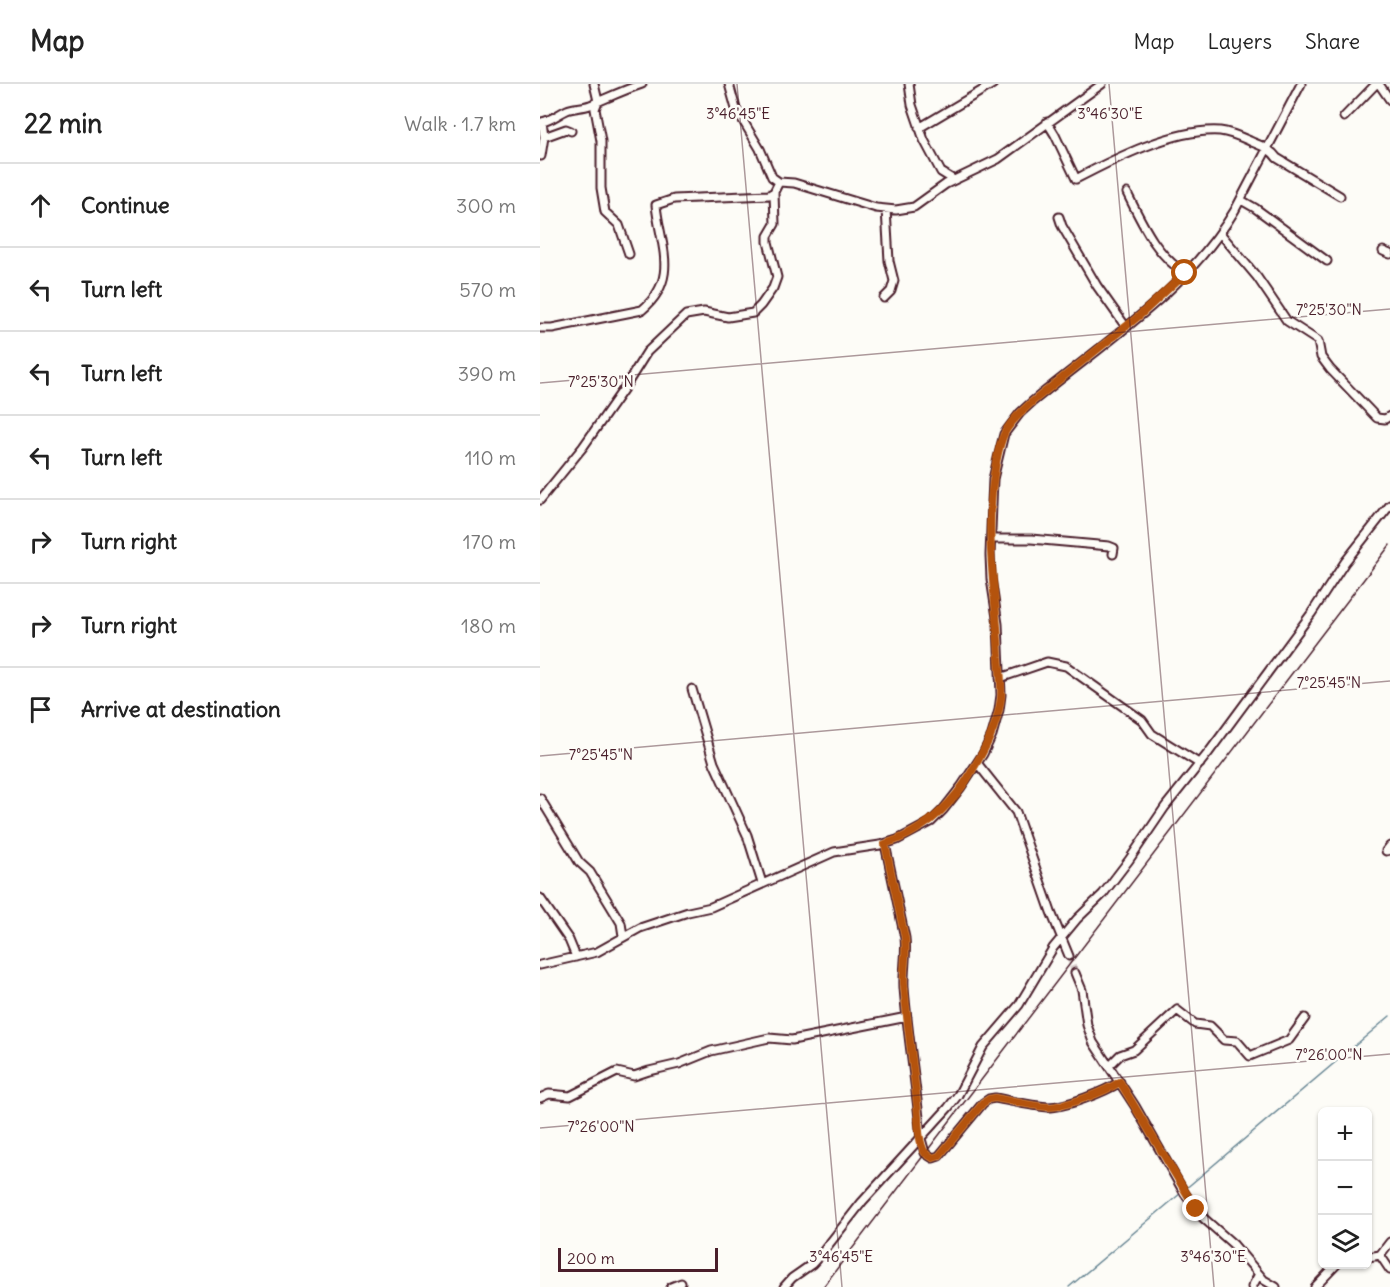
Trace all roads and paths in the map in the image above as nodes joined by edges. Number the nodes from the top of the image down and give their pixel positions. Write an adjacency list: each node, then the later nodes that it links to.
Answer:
1 (594, 84): 10 (street)
2 (642, 84): 10 (street)
3 (729, 84): 20 (street)
4 (909, 84): 14 (street)
5 (993, 84): 14 (street)
6 (1102, 84): 13 (street)
7 (1301, 84): 17 (street)
8 (1378, 84): 9 (street); 11 (street)
9 (1390, 100)
10 (598, 101): 12 (street); 28 (street)
11 (1344, 117)
12 (541, 121): 16 (street)
13 (1047, 122): 17 (street); 19 (street)
14 (919, 128): 19 (street)
15 (571, 131): 16 (street)
16 (544, 137): 18 (street)
17 (1267, 148): 23 (street); 24 (street)
18 (541, 156)
19 (954, 180): 25 (street)
20 (779, 182): 21 (street); 25 (street)
21 (774, 192): 33 (street); 35 (street)
22 (1127, 193): 30 (street)
23 (1340, 196)
24 (1240, 200): 27 (street); 29 (street)
25 (886, 209): 31 (street)
26 (1059, 218): 32 (street)
27 (1220, 233): 30 (street); 34 (street)
28 (629, 254)
29 (1327, 261)
30 (1185, 273): 32 (street)
31 (884, 298)
32 (1126, 327): 37 (street)
33 (540, 328)
34 (1390, 416)
35 (540, 500)
36 (1390, 505): 42 (street)
37 (991, 538): 38 (street); 39 (street)
38 (1113, 554)
39 (1000, 678): 41 (street); 42 (street)
40 (692, 689): 47 (street)
41 (977, 763): 44 (street); 50 (street)
42 (1200, 764): 50 (street)
43 (540, 798): 49 (street)
44 (885, 844): 47 (street); 55 (street)
45 (1390, 846): 46 (street)
46 (1390, 850)
47 (762, 883): 49 (street)
48 (540, 898): 52 (street)
49 (623, 936): 52 (street)
50 (1061, 937): 51 (street); 60 (street)
51 (1069, 956)
52 (576, 957): 53 (street)
53 (540, 965)
54 (1075, 973): 57 (street)
55 (908, 1017): 59 (street); 60 (street)
56 (1305, 1018): 57 (street)
57 (1110, 1065): 58 (street)
58 (1120, 1082): 60 (street); 66 (street)
59 (540, 1098)
60 (921, 1139): 69 (street)
61 (1390, 1242): 62 (street)
62 (1380, 1255): 63 (street); 65 (street)
63 (1372, 1256)
64 (1332, 1269): 72 (street)
65 (1390, 1270)
66 (1259, 1274): 70 (street); 71 (street)
67 (681, 1283): 68 (street)
68 (671, 1287)
69 (784, 1287)
70 (1252, 1287)
71 (1276, 1287)
72 (1315, 1287)

